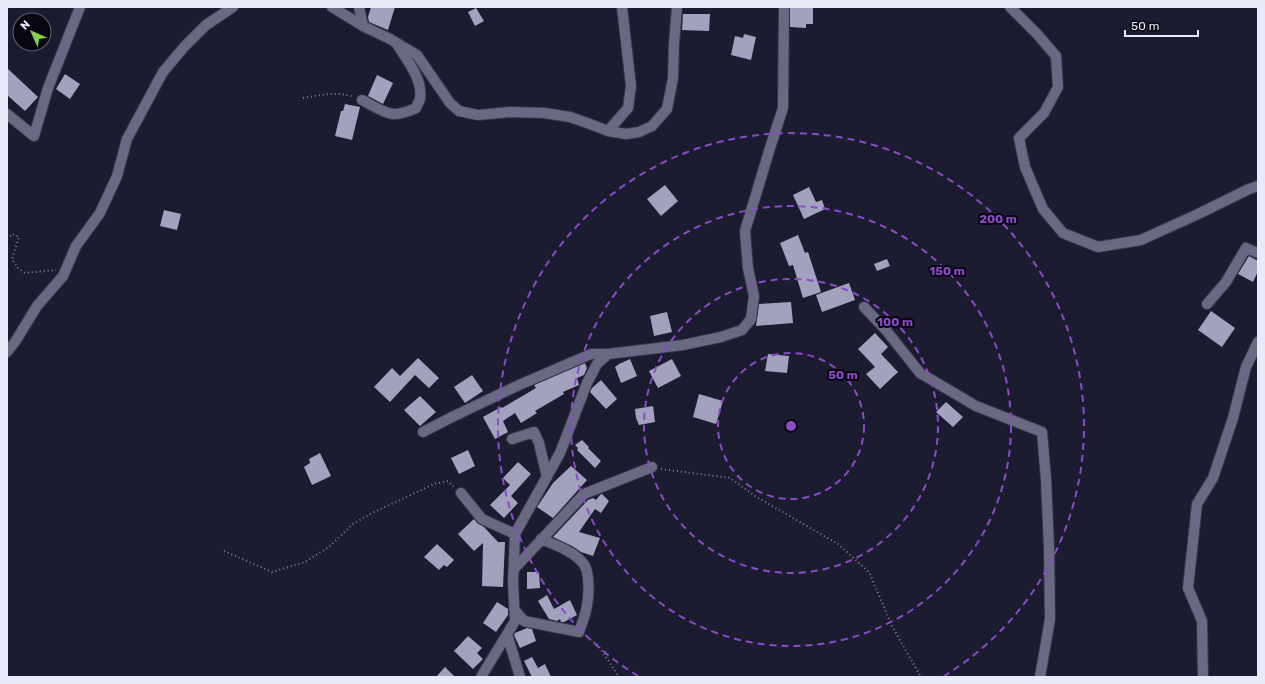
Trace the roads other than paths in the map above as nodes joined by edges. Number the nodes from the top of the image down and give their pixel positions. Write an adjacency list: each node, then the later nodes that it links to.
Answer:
1 (80, 7): 12 (street)
2 (233, 7): 19 (street)
3 (332, 7): 9 (street)
4 (359, 7): 9 (street)
5 (622, 7): 13 (street)
6 (677, 7): 13 (street)
7 (784, 7): 20 (street)
8 (1010, 7): 14 (street)
9 (363, 26): 10 (street)
10 (396, 42): 11 (street); 13 (street)
11 (362, 100)
12 (7, 114)
13 (608, 131)
14 (1258, 186)
15 (1258, 253): 16 (street)
16 (1207, 304)
17 (864, 307): 33 (street)
18 (1258, 342): 34 (street)
19 (7, 352)
20 (608, 354): 21 (street); 24 (street)
21 (423, 432)
22 (512, 439): 24 (street)
23 (652, 467): 27 (street)
24 (547, 477): 26 (street)
25 (461, 493): 26 (street)
26 (515, 534): 28 (street)
27 (541, 539): 28 (street); 29 (street)
28 (514, 569): 29 (street)
29 (514, 609): 30 (street)
30 (507, 634): 31 (street); 32 (street)
31 (481, 677)
32 (520, 677)
33 (1040, 677)
34 (1203, 677)

